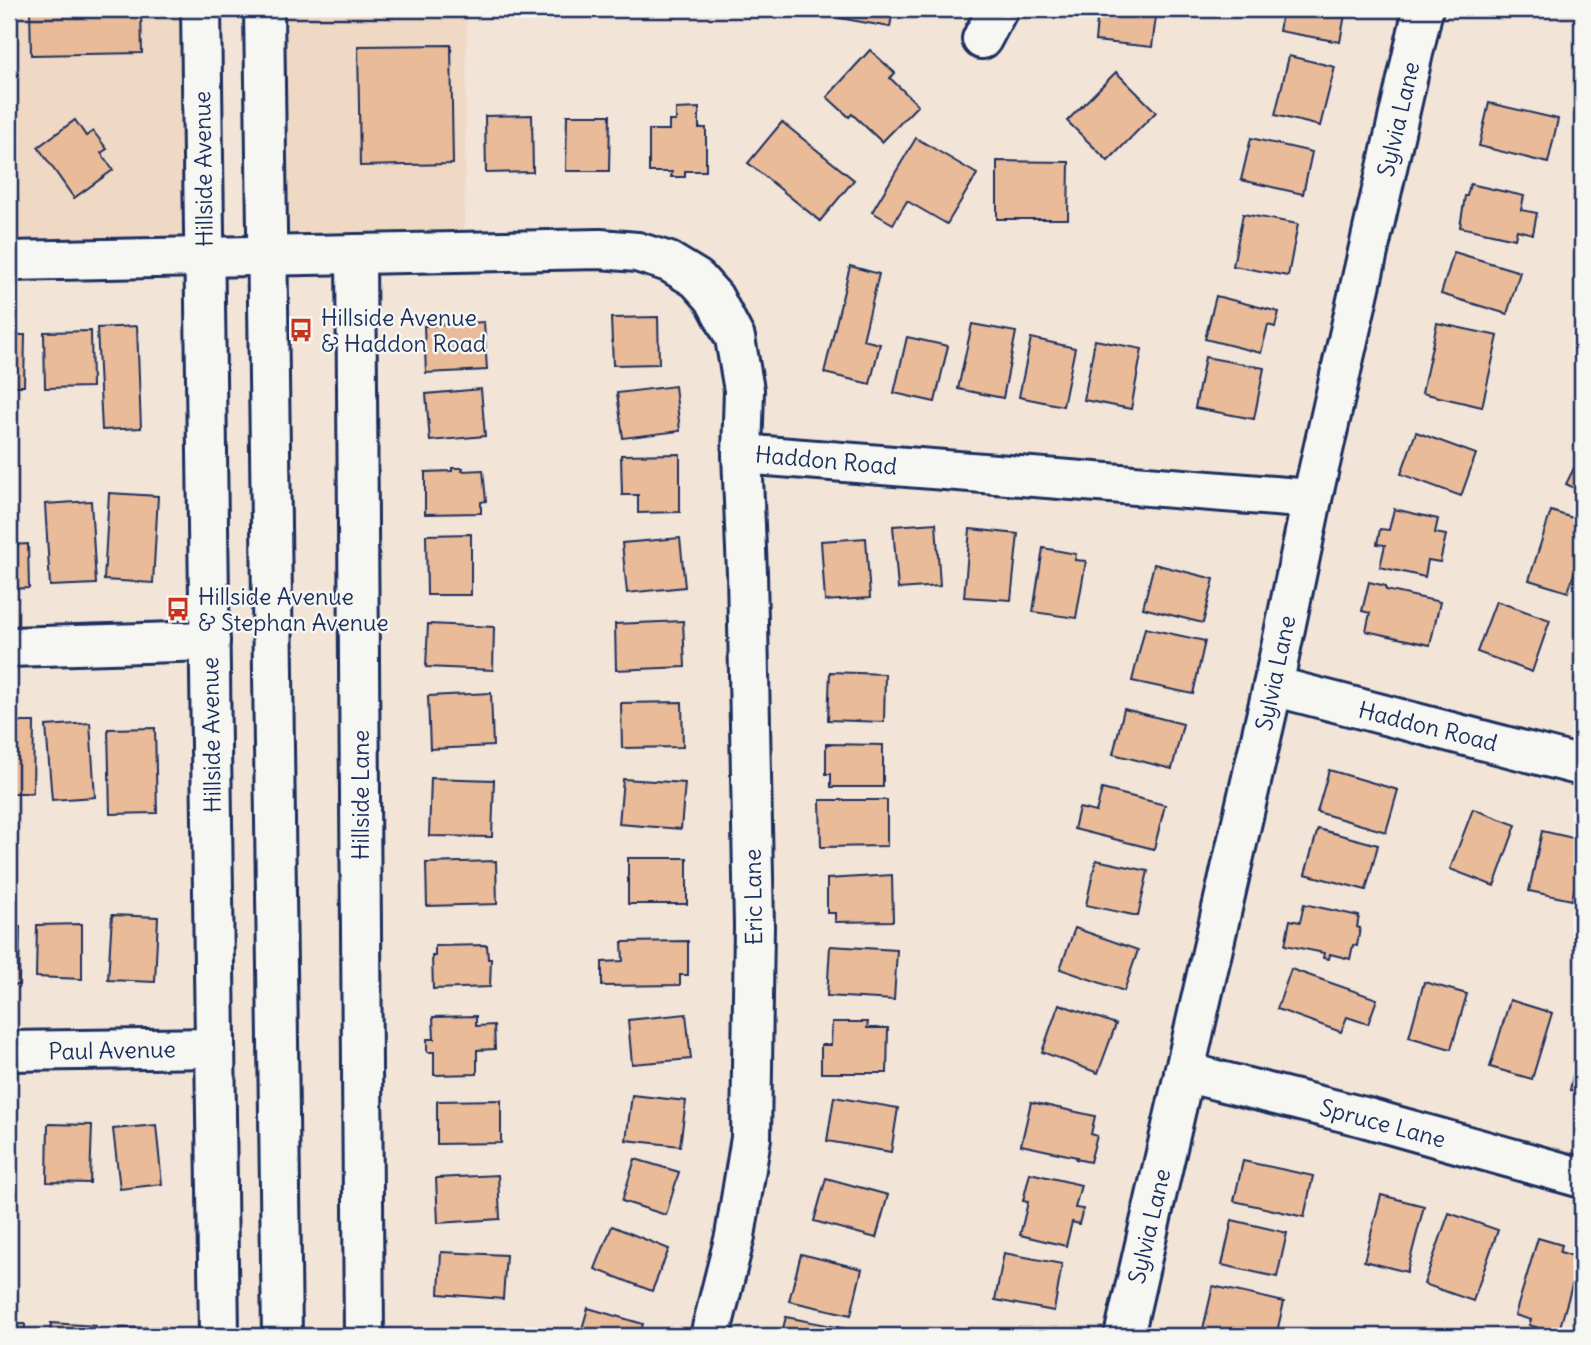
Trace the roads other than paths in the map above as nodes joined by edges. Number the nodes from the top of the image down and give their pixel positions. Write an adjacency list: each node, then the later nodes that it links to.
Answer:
1 (201, 9): 5 (street, Hillside Avenue)
2 (264, 9): 5 (street, Hillside Avenue)
3 (1423, 9): 8 (street, Sylvia Lane)
4 (356, 254): 5 (street, Haddon Road); 7 (street, Haddon Road); 19 (street, Hillside Lane)
5 (235, 257): 6 (street, Haddon Road); 9 (street, Hillside Avenue); 18 (street, Hillside Avenue)
6 (9, 261)
7 (742, 454): 8 (street, Haddon Road); 20 (street, Eric Lane)
8 (1312, 499): 11 (street, Sylvia Lane)
9 (210, 641): 10 (street); 13 (street, Hillside Avenue)
10 (9, 647)
11 (1273, 686): 12 (street, Haddon Road); 15 (street, Sylvia Lane)
12 (1577, 754)
13 (215, 1048): 14 (street, Paul Avenue); 17 (street, Hillside Avenue)
14 (9, 1051)
15 (1184, 1072): 16 (street, Spruce Lane); 21 (street, Sylvia Lane)
16 (1582, 1178)
17 (219, 1336)
18 (282, 1336)
19 (364, 1336)
20 (710, 1336)
21 (1124, 1336)

